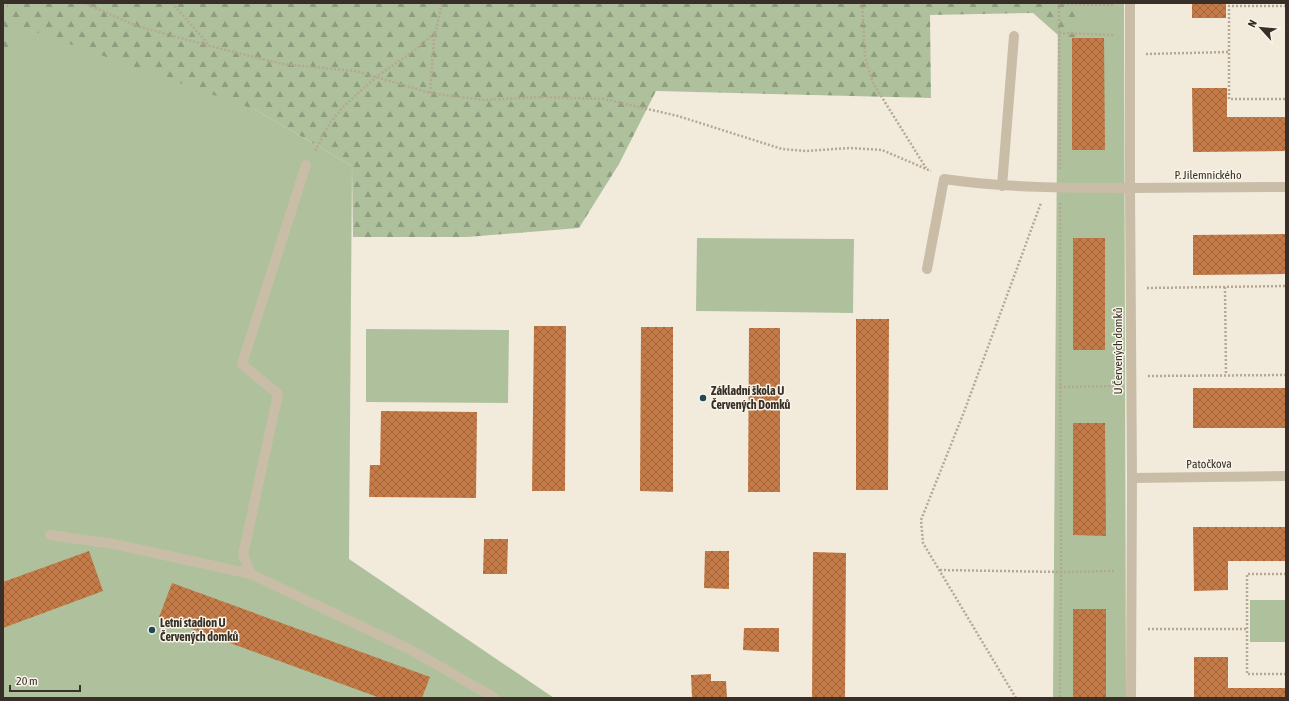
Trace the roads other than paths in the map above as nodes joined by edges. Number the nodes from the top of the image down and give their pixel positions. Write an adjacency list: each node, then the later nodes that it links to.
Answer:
1 (1130, 4): 6 (street, U Červených domků)
2 (1014, 36): 4 (street)
3 (306, 165): 11 (street)
4 (1002, 186): 6 (street, P. Jilemnického); 7 (street, P. Jilemnického)
5 (1286, 187): 6 (street, P. Jilemnického)
6 (1130, 188): 9 (street, U Červených domků)
7 (927, 269)
8 (1286, 476): 9 (street, Patočkova)
9 (1132, 478): 13 (street, U Červených domků)
10 (50, 535): 11 (street)
11 (251, 574): 12 (street)
12 (495, 698)
13 (1131, 698)

